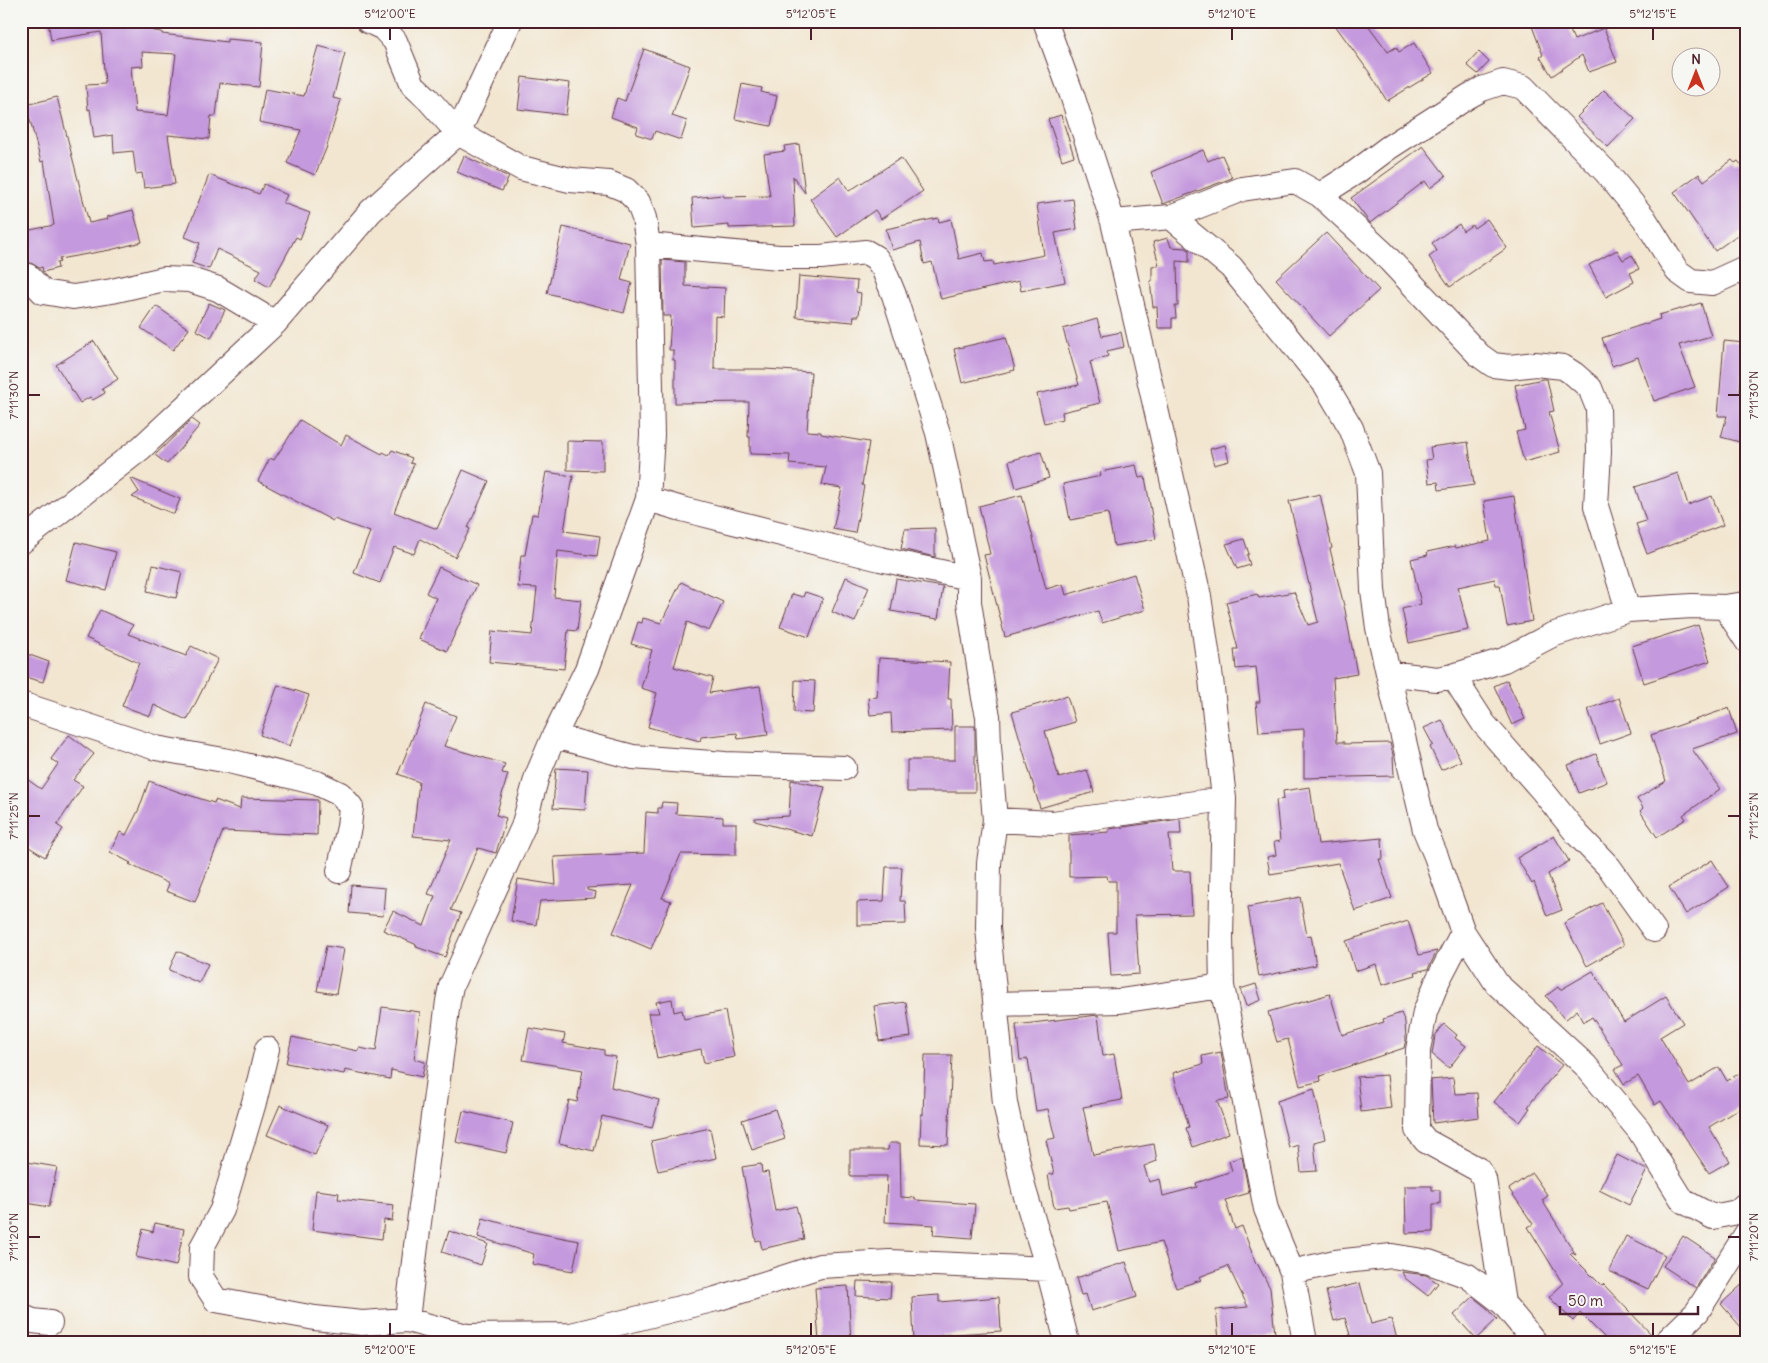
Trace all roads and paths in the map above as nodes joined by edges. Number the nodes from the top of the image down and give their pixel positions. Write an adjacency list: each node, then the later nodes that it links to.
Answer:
1 (368, 21): 4 (street)
2 (510, 21): 4 (street)
3 (1044, 21): 7 (street)
4 (458, 133): 8 (street); 11 (street)
5 (1320, 195): 6 (street); 9 (street); 16 (street)
6 (1171, 217): 7 (street); 18 (street)
7 (1113, 222): 23 (street)
8 (648, 245): 12 (street); 14 (street)
9 (1747, 267)
10 (21, 278): 11 (street)
11 (275, 323): 13 (street)
12 (648, 499): 14 (street); 21 (street)
13 (21, 542)
14 (968, 578): 24 (street)
15 (1736, 605): 16 (street); 17 (street)
16 (1628, 610): 19 (street)
17 (1747, 641)
18 (1388, 673): 19 (street); 27 (street)
19 (1453, 676): 26 (street)
20 (21, 704): 25 (street)
21 (554, 736): 22 (street); 37 (street)
22 (844, 768)
23 (1224, 799): 24 (street); 28 (street)
24 (995, 820): 29 (street)
25 (339, 871)
26 (1654, 930)
27 (1463, 932): 31 (street); 35 (street)
28 (1222, 986): 29 (street); 34 (street)
29 (996, 1004): 33 (street)
30 (267, 1049): 37 (street)
31 (1743, 1213)
32 (1747, 1233): 42 (street)
33 (1048, 1269): 37 (street); 39 (street)
34 (1292, 1272): 35 (street); 40 (street)
35 (1503, 1303): 41 (street)
36 (21, 1316): 38 (street)
37 (407, 1320)
38 (50, 1323)
39 (1067, 1342)
40 (1305, 1342)
41 (1534, 1342)
42 (1666, 1342)

